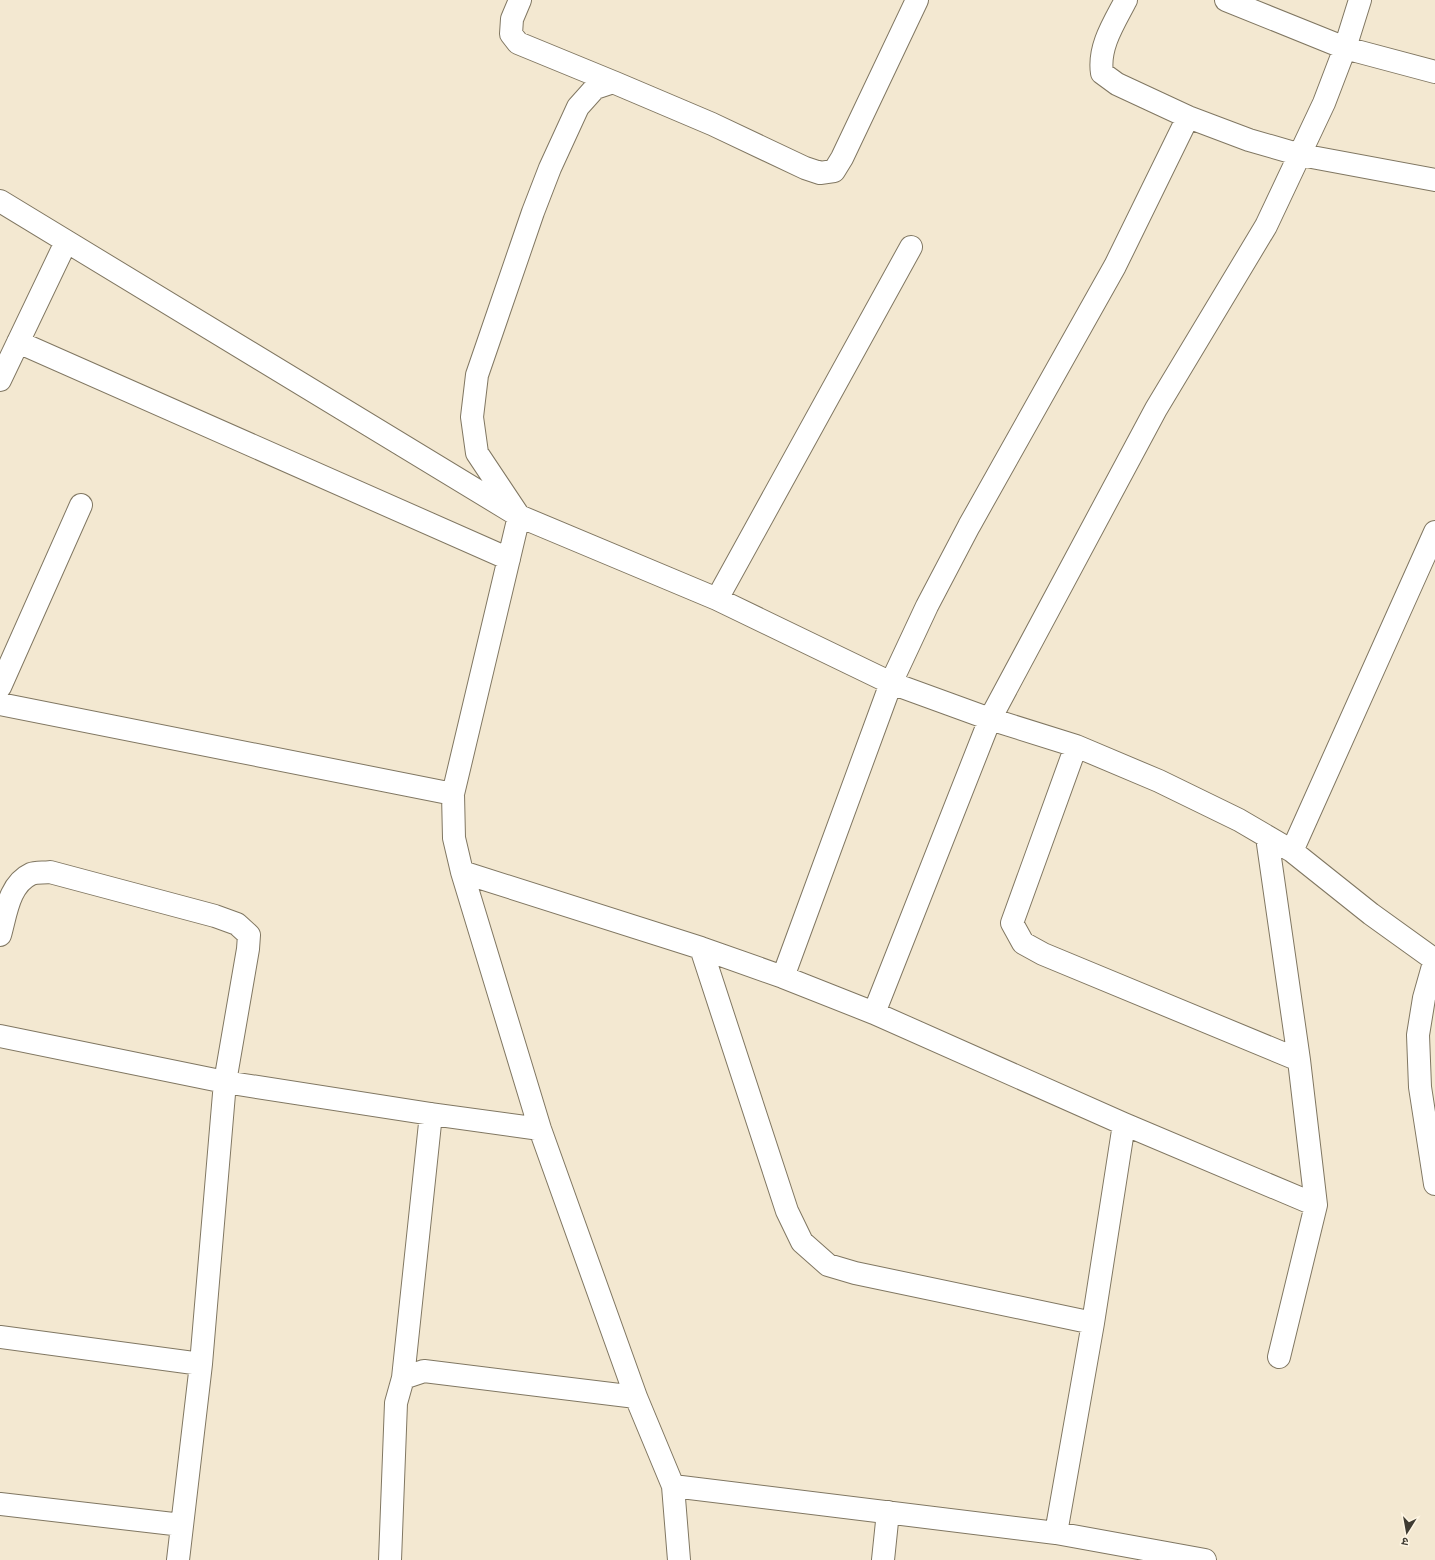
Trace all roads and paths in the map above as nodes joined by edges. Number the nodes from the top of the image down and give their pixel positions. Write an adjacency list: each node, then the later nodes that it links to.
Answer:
1 (520, 0): 8 (street)
2 (918, 0): 8 (street)
3 (1126, 0): 9 (street)
4 (1226, 0): 6 (street)
5 (1360, 0): 6 (street)
6 (1345, 48): 7 (street); 10 (street)
7 (1435, 72)
8 (613, 82): 18 (street)
9 (1188, 117): 10 (street); 22 (street)
10 (1301, 155): 11 (street); 25 (street)
11 (1435, 180)
12 (0, 201): 13 (street)
13 (66, 242): 15 (street); 18 (street)
14 (911, 247): 21 (street)
15 (18, 342): 16 (street); 20 (street)
16 (0, 380)
17 (81, 505): 23 (street)
18 (519, 516): 20 (street); 21 (street)
19 (1435, 532): 29 (street)
20 (509, 559): 27 (street)
21 (717, 599): 22 (street)
22 (891, 683): 25 (street); 34 (street)
23 (0, 686)
24 (0, 704): 27 (street)
25 (990, 719): 26 (street); 35 (street)
26 (1076, 746): 28 (street); 37 (street)
27 (453, 794): 30 (street)
28 (1267, 837): 29 (street); 37 (street)
29 (1292, 851): 33 (street)
30 (462, 872): 32 (street); 41 (street)
31 (0, 935): 38 (street)
32 (701, 948): 34 (street); 45 (street)
33 (1435, 959): 42 (street)
34 (783, 977): 35 (street)
35 (874, 1013): 40 (street)
36 (0, 1036): 38 (street)
37 (1299, 1060): 44 (street)
38 (225, 1082): 39 (street); 48 (street)
39 (431, 1114): 41 (street); 49 (street)
40 (1124, 1124): 44 (street); 45 (street)
41 (540, 1129): 50 (street)
42 (1432, 1153): 43 (street)
43 (1435, 1184)
44 (1316, 1205): 47 (street)
45 (1093, 1323): 55 (street)
46 (0, 1337): 48 (street)
47 (1279, 1357)
48 (201, 1364): 54 (street)
49 (403, 1378): 50 (street); 58 (street)
50 (636, 1397): 51 (street)
51 (673, 1486): 53 (street); 59 (street)
52 (0, 1504): 54 (street)
53 (888, 1512): 55 (street); 60 (street)
54 (182, 1525): 57 (street)
55 (1056, 1533): 56 (street)
56 (1195, 1559)
57 (178, 1560)
58 (390, 1560)
59 (679, 1560)
60 (883, 1560)

